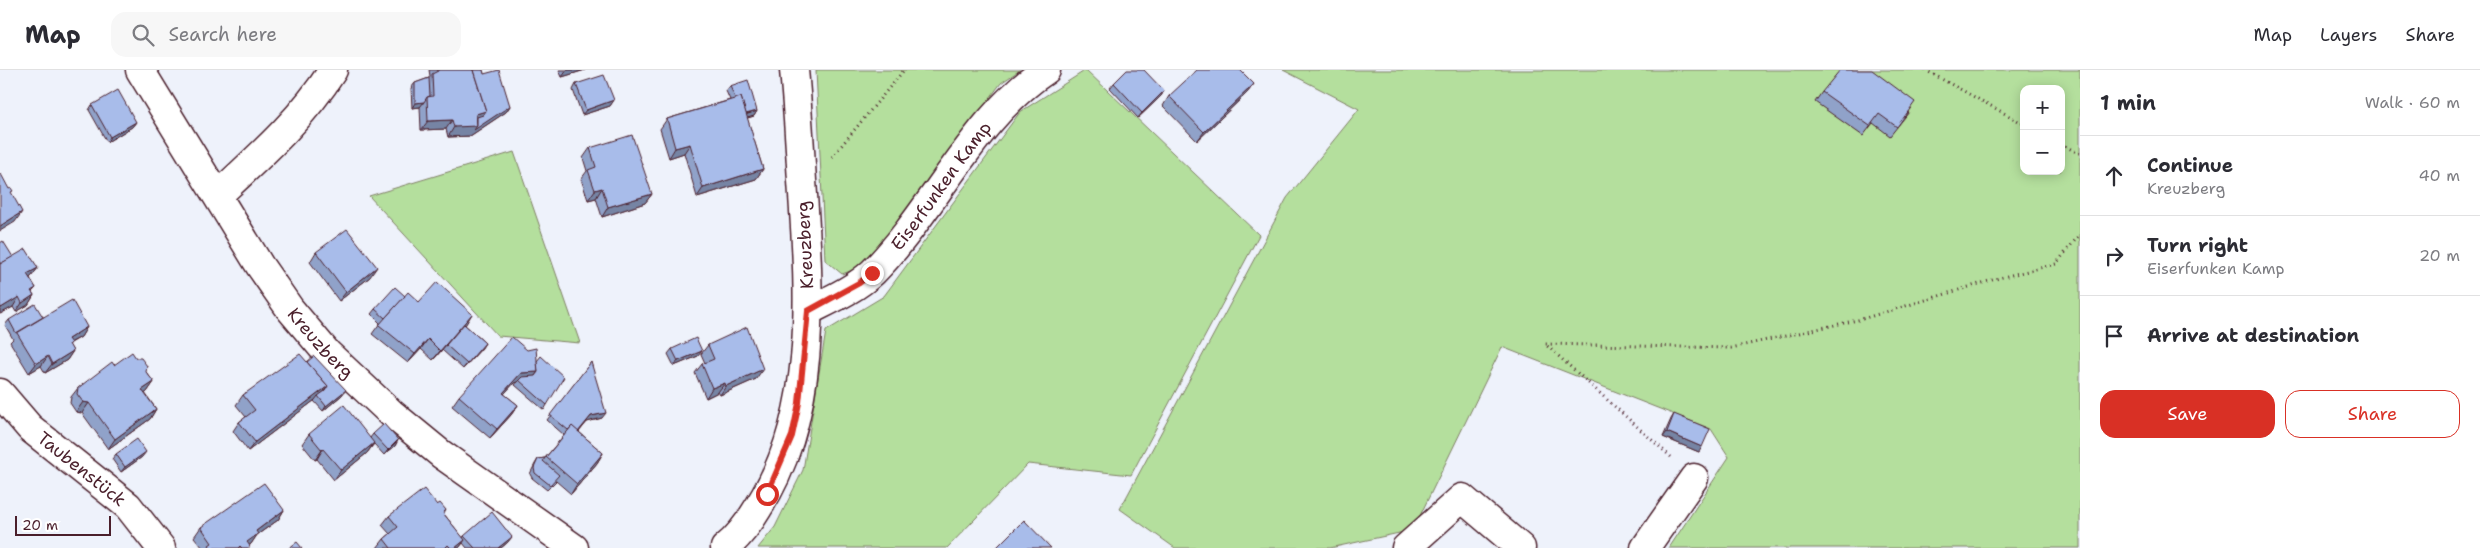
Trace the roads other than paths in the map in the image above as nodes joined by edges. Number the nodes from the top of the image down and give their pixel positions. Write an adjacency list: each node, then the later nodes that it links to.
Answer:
1 (140, 70): 5 (street, Kreuzberg)
2 (333, 70): 5 (street)
3 (794, 70): 6 (street, Kreuzberg)
4 (1046, 70): 6 (street, Eiserfunken Kamp)
5 (218, 195): 10 (street, Kreuzberg)
6 (808, 311): 11 (street, Kreuzberg)
7 (0, 393): 9 (street, Taubenstück)
8 (1694, 478): 14 (street)
9 (162, 548)
10 (574, 548)
11 (725, 548)
12 (1406, 548): 13 (street)
13 (1520, 548)
14 (1645, 548)

